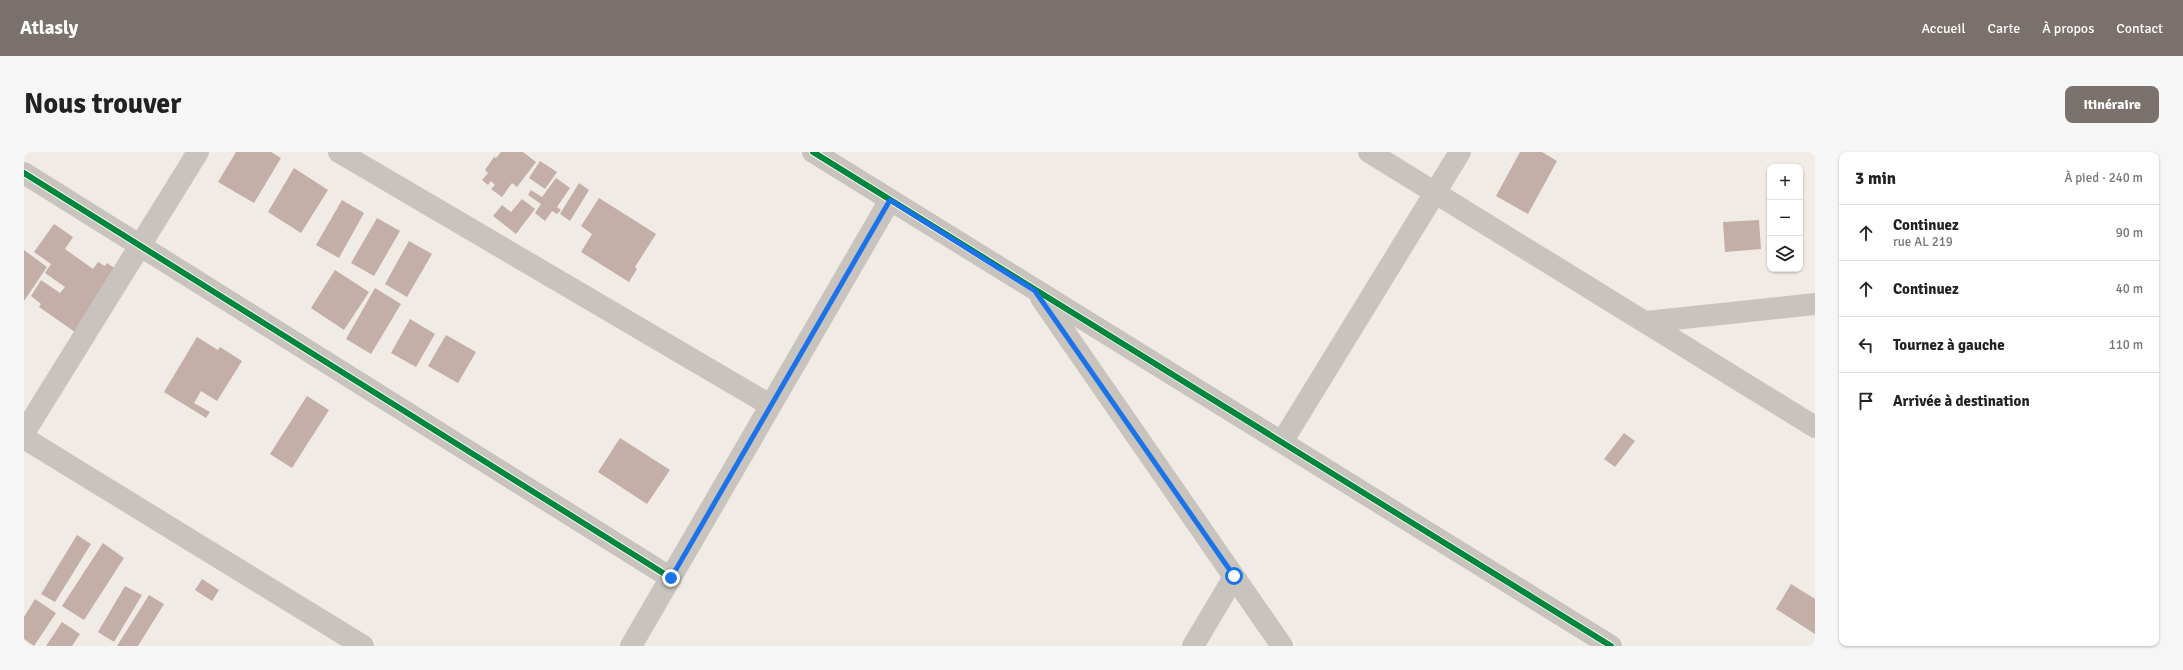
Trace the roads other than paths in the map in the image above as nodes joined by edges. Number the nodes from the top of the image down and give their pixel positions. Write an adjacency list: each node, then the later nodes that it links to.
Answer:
1 (198, 152): 9 (street)
2 (340, 152): 13 (street)
3 (813, 152): 8 (street)
4 (1369, 152): 7 (street)
5 (1460, 152): 7 (street)
6 (24, 173): 9 (street)
7 (1435, 193): 12 (street); 17 (street)
8 (890, 200): 10 (street); 13 (street)
9 (141, 246): 15 (street); 19 (street)
10 (1035, 291): 17 (street); 18 (street)
11 (1815, 304): 12 (street)
12 (1646, 322): 14 (street)
13 (770, 405): 19 (street)
14 (1815, 427)
15 (24, 433)
16 (24, 438): 20 (street)
17 (1282, 442): 24 (street)
18 (1234, 576): 22 (street); 23 (street)
19 (671, 578): 21 (street)
20 (363, 646)
21 (631, 646)
22 (1193, 646)
23 (1282, 646)
24 (1611, 646)

